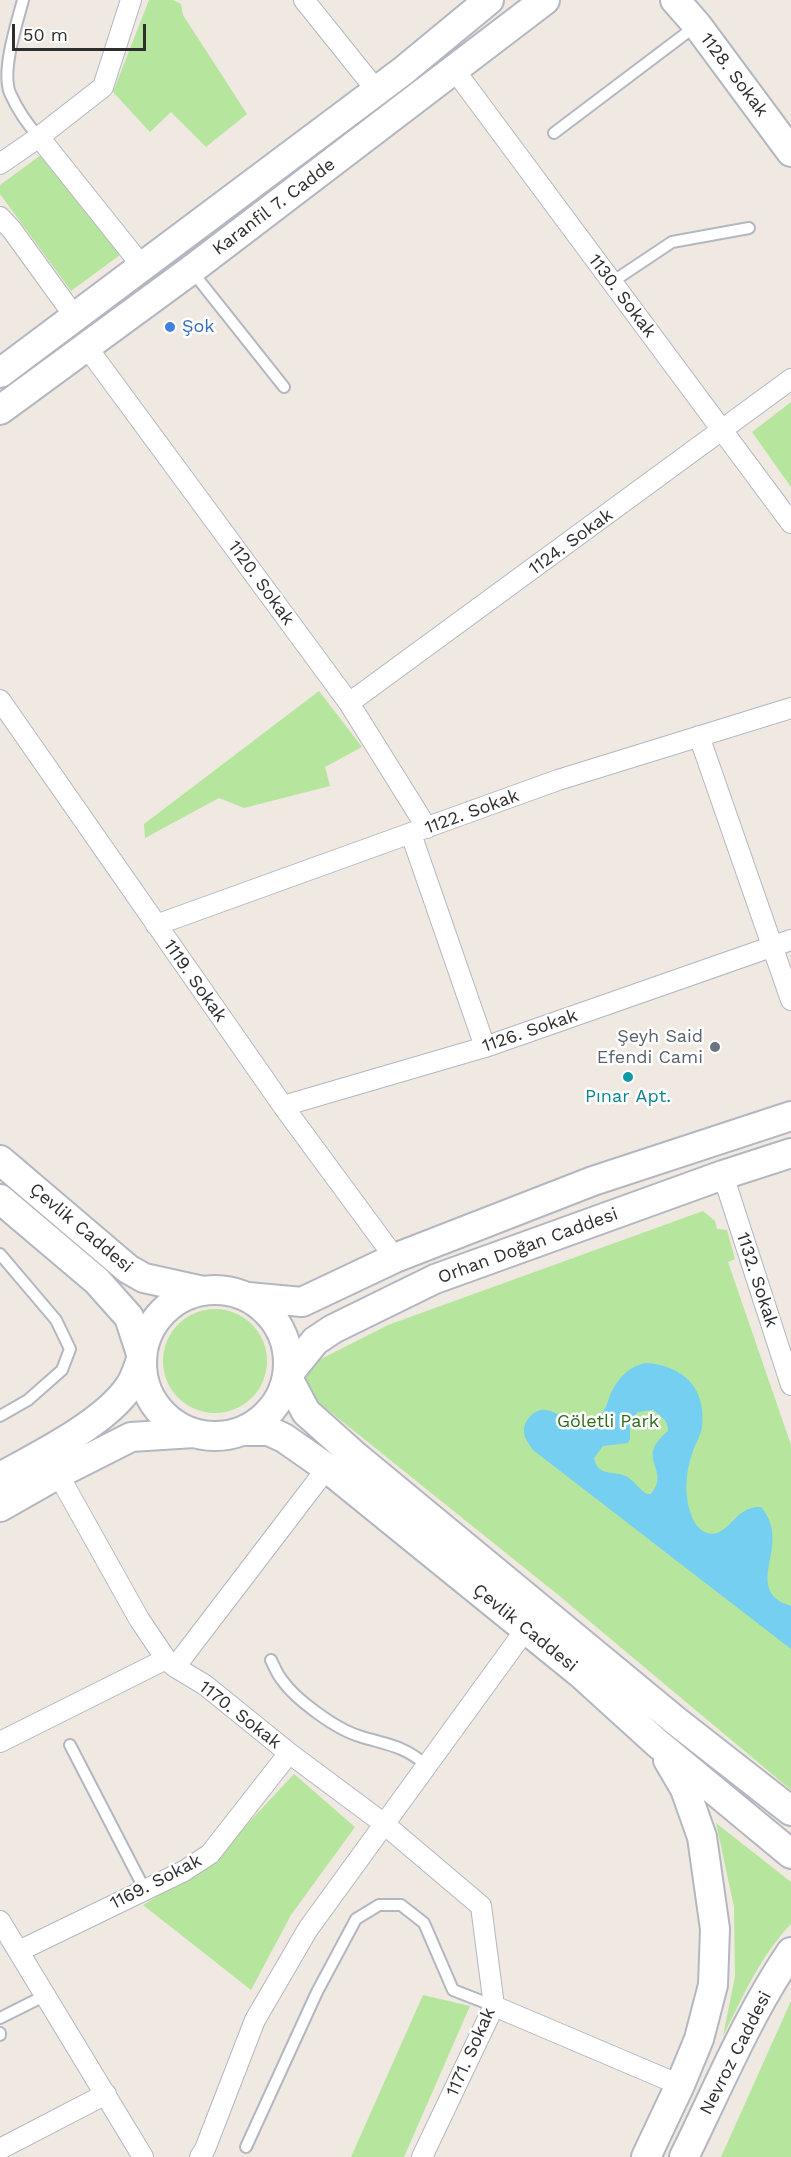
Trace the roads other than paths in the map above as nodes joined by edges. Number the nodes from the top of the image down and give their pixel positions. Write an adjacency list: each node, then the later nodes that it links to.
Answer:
1 (23, 0): 11 (lane)
2 (131, 0): 11 (street)
3 (304, 0): 9 (street)
4 (489, 0): 9 (main road, Karanfil 7. Cadde)
5 (545, 0): 8 (main road, Karanfil 7. Cadde)
6 (675, 0): 7 (main road, 1128. Sokak)
7 (697, 25): 10 (lane); 12 (main road, 1128. Sokak)
8 (453, 68): 17 (main road, Karanfil 7. Cadde); 18 (street, 1130. Sokak)
9 (377, 91): 16 (main road, Karanfil 7. Cadde)
10 (554, 133)
11 (39, 137): 13 (street); 16 (street)
12 (791, 152)
13 (0, 164)
14 (0, 217): 19 (street)
15 (750, 228): 18 (lane)
16 (142, 267): 19 (main road, Karanfil 7. Cadde)
17 (191, 270): 20 (main road, Karanfil 7. Cadde); 23 (lane)
18 (612, 282): 25 (street, 1130. Sokak)
19 (75, 317): 21 (main road, Karanfil 7. Cadde)
20 (86, 346): 24 (main road, Karanfil 7. Cadde); 28 (street, 1120. Sokak)
21 (0, 373)
22 (791, 379): 25 (street, 1124. Sokak)
23 (284, 387)
24 (0, 410)
25 (722, 431): 26 (street, 1130. Sokak); 28 (street, 1124. Sokak)
26 (791, 523)
27 (0, 700): 32 (street, 1119. Sokak)
28 (349, 703): 31 (street, 1120. Sokak)
29 (791, 708): 30 (street, 1122. Sokak)
30 (699, 736): 31 (street, 1122. Sokak); 33 (street)
31 (419, 831): 32 (street, 1122. Sokak); 35 (street, 1120. Sokak)
32 (156, 924): 36 (street, 1119. Sokak)
33 (782, 943): 34 (street); 35 (street, 1126. Sokak)
34 (791, 1000)
35 (485, 1047): 36 (street, 1126. Sokak)
36 (283, 1106): 43 (street, 1119. Sokak)
37 (791, 1116): 43 (main road)
38 (791, 1153): 40 (main road, Orhan Doğan Caddesi)
39 (0, 1160): 44 (main road, Çevlik Caddesi)
40 (723, 1175): 47 (main road, Orhan Doğan Caddesi); 48 (street, 1132. Sokak)
41 (0, 1199): 46 (main road, Çevlik Caddesi)
42 (0, 1254): 49 (lane)
43 (395, 1258): 45 (main road)
44 (202, 1291): 45 (main road); 46 (main road)
45 (248, 1297): 47 (main road)
46 (142, 1358): 51 (main road); 54 (main road)
47 (287, 1376): 50 (main road); 64 (main road, Çevlik Caddesi)
48 (791, 1385)
49 (0, 1416)
50 (243, 1431): 51 (main road); 52 (main road, Çevlik Caddesi)
51 (194, 1433): 53 (main road)
52 (327, 1468): 56 (main road, Çevlik Caddesi); 58 (street)
53 (58, 1474): 55 (main road); 58 (street, 1170. Sokak)
54 (0, 1477)
55 (0, 1507)
56 (526, 1629): 60 (main road, Çevlik Caddesi); 63 (street)
57 (271, 1660): 63 (lane)
58 (171, 1663): 59 (street); 62 (street, 1170. Sokak)
59 (0, 1742)
60 (657, 1743): 66 (main road, Çevlik Caddesi); 75 (main road, Nevroz Caddesi)
61 (70, 1745): 67 (lane)
62 (289, 1753): 65 (street, 1170. Sokak); 67 (street, 1169. Sokak)
63 (426, 1765): 65 (street)
64 (791, 1811)
65 (384, 1823): 68 (street, 1170. Sokak); 80 (street)
66 (791, 1854)
67 (145, 1890): 70 (street, 1169. Sokak)
68 (481, 1906): 73 (street, 1171. Sokak)
69 (0, 1921): 70 (street)
70 (19, 1951): 72 (street)
71 (791, 1952): 83 (main road, Nevroz Caddesi)
72 (46, 1995): 74 (lane); 76 (street)
73 (494, 2006): 75 (street); 77 (lane); 81 (street, 1171. Sokak)
74 (0, 2018)
75 (680, 2085): 82 (main road, Nevroz Caddesi)
76 (106, 2094): 78 (street); 79 (street)
77 (246, 2147)
78 (0, 2149)
79 (143, 2157)
80 (200, 2157)
81 (422, 2157)
82 (646, 2157)
83 (684, 2157)

